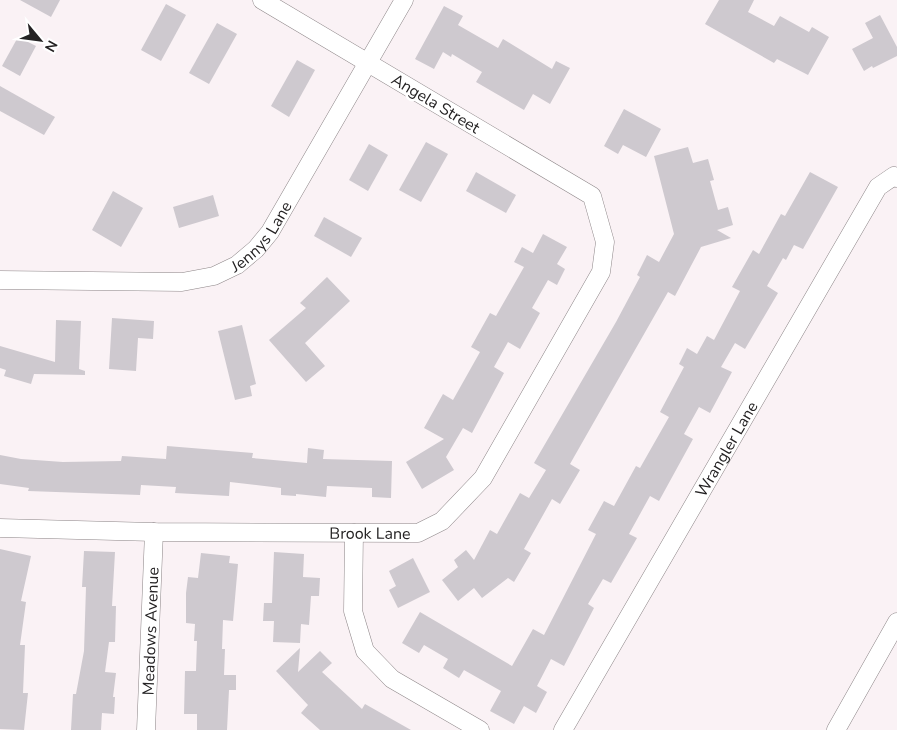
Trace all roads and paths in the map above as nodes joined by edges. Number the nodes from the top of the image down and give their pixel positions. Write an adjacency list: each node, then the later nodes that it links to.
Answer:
1 (262, 0): 3 (street, Angela Street)
2 (404, 0): 3 (street, Jennys Lane)
3 (368, 62): 5 (street, Angela Street); 6 (street, Jennys Lane)
4 (897, 178): 13 (street, Wrangler Lane)
5 (598, 216): 9 (street, Brook Lane)
6 (0, 280)
7 (0, 528): 8 (street, Brook Lane)
8 (154, 532): 9 (street, Brook Lane); 11 (street, Meadows Avenue)
9 (354, 533): 12 (street)
10 (897, 622): 14 (street)
11 (146, 730)
12 (480, 730)
13 (563, 730)
14 (836, 730)

